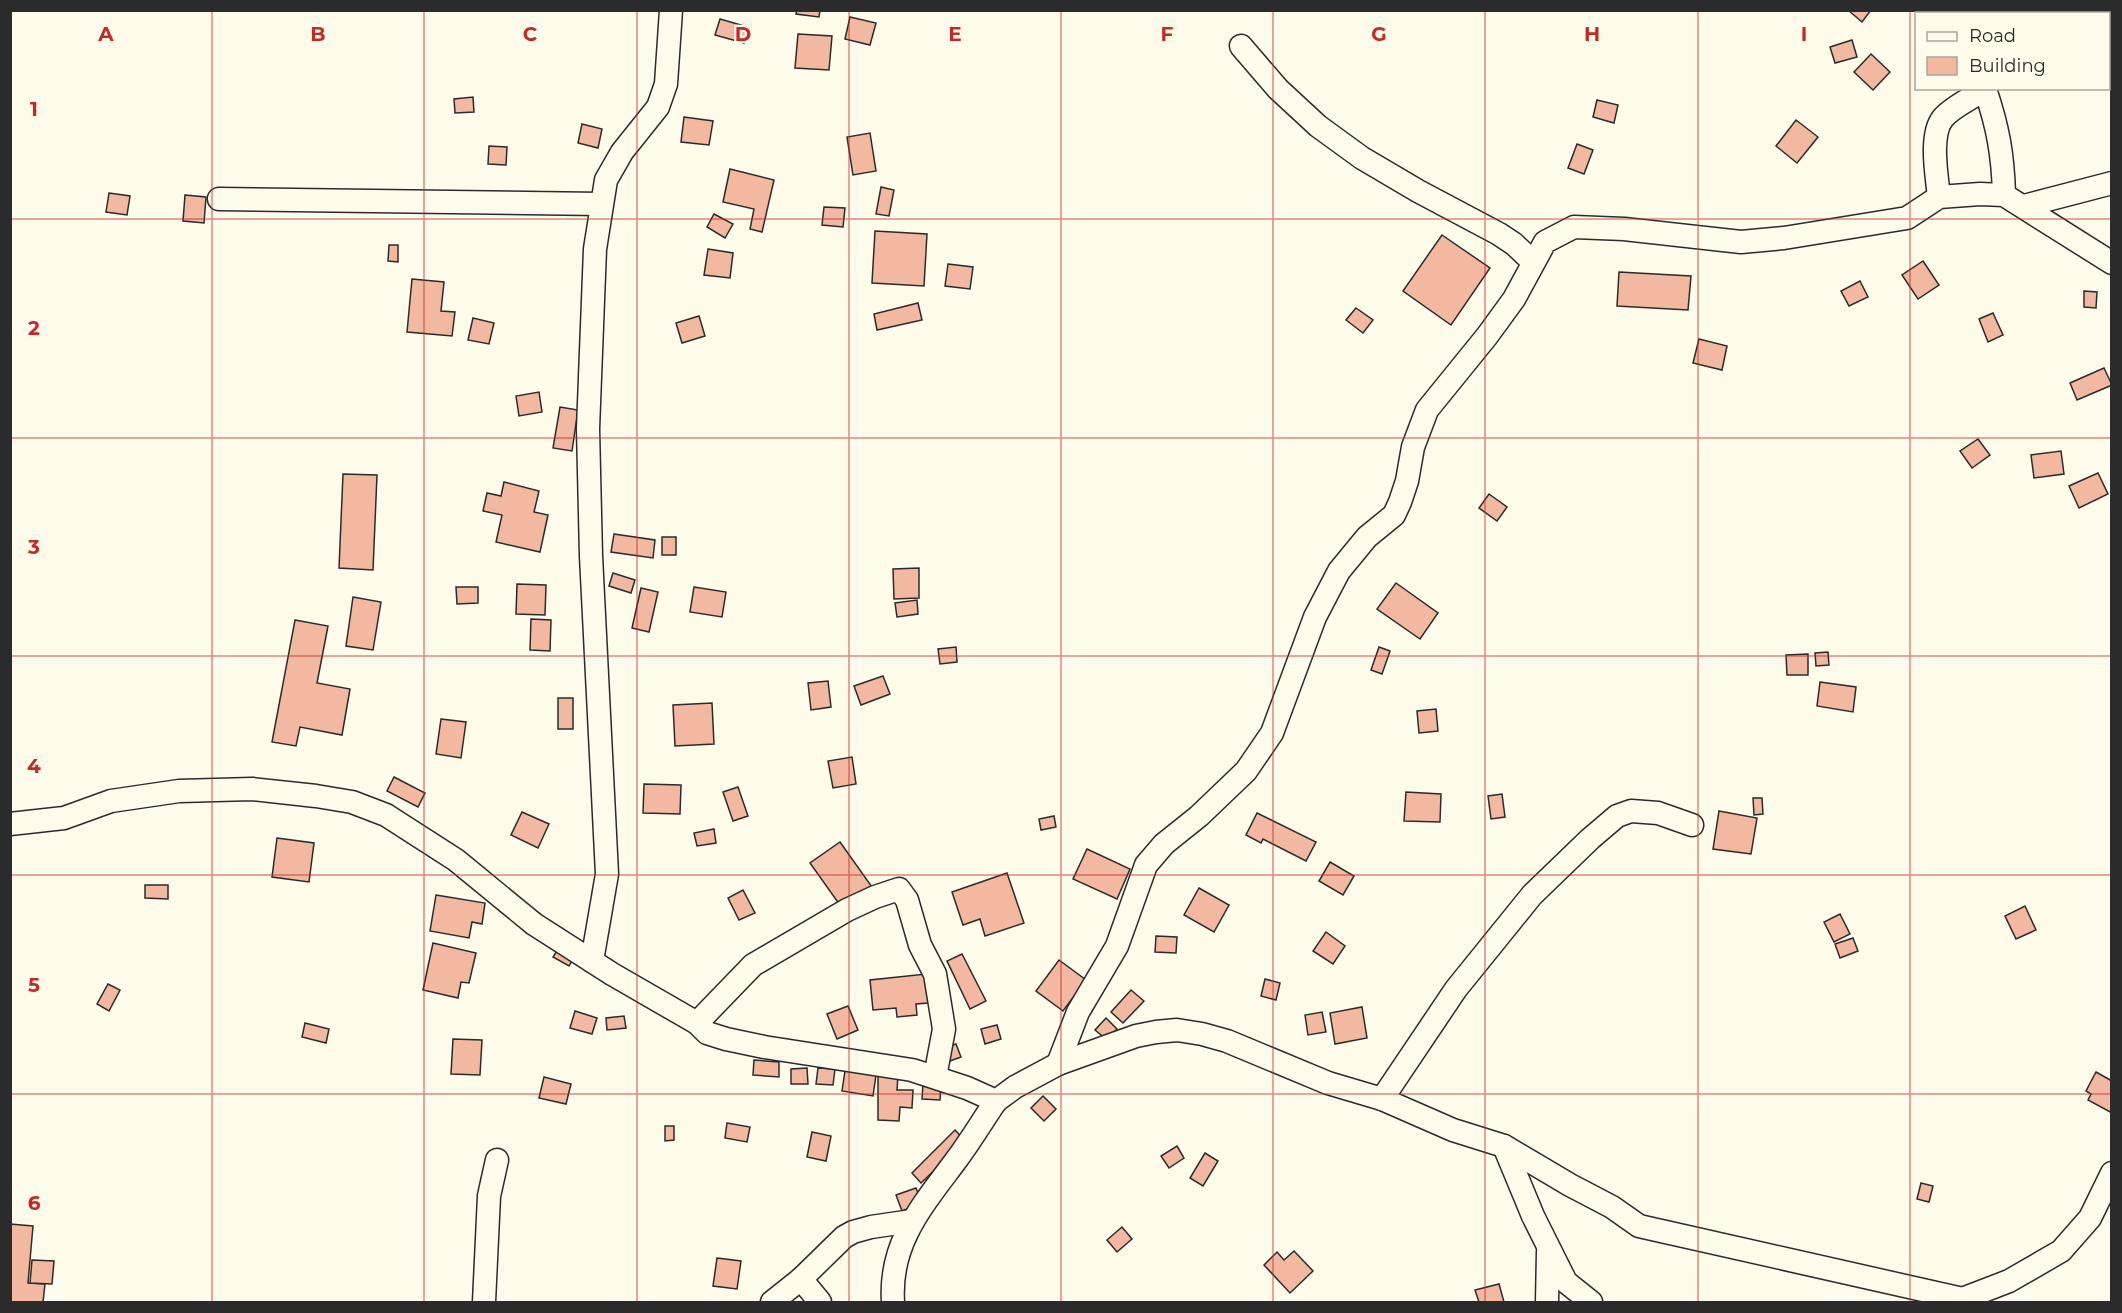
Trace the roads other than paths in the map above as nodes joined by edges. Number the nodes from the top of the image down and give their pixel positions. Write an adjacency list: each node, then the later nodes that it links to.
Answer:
1 (671, 10): 9 (street)
2 (1241, 46): 10 (street)
3 (1985, 90): 6 (street)
4 (1986, 90): 8 (street)
5 (2112, 183): 8 (street)
6 (1939, 197): 8 (street); 10 (street)
7 (219, 199): 9 (street)
8 (2014, 201): 11 (street)
9 (601, 204): 14 (street)
10 (1533, 262): 16 (street)
11 (2112, 263)
12 (10, 824): 14 (street)
13 (1692, 825): 18 (street)
14 (592, 961): 15 (street)
15 (697, 1023): 17 (street); 17 (street)
16 (1058, 1064): 18 (street); 19 (street)
17 (935, 1077): 19 (street)
18 (1382, 1099): 20 (street)
19 (996, 1101): 23 (street)
20 (1504, 1146): 24 (street); 26 (street)
21 (497, 1160): 27 (street)
22 (2112, 1173): 26 (street)
23 (912, 1221): 25 (street); 30 (street)
24 (1548, 1247): 31 (street); 32 (street)
25 (801, 1279): 28 (street); 29 (street)
26 (1971, 1300)
27 (484, 1302)
28 (772, 1302)
29 (820, 1302)
30 (893, 1302)
31 (1547, 1302)
32 (1591, 1302)

